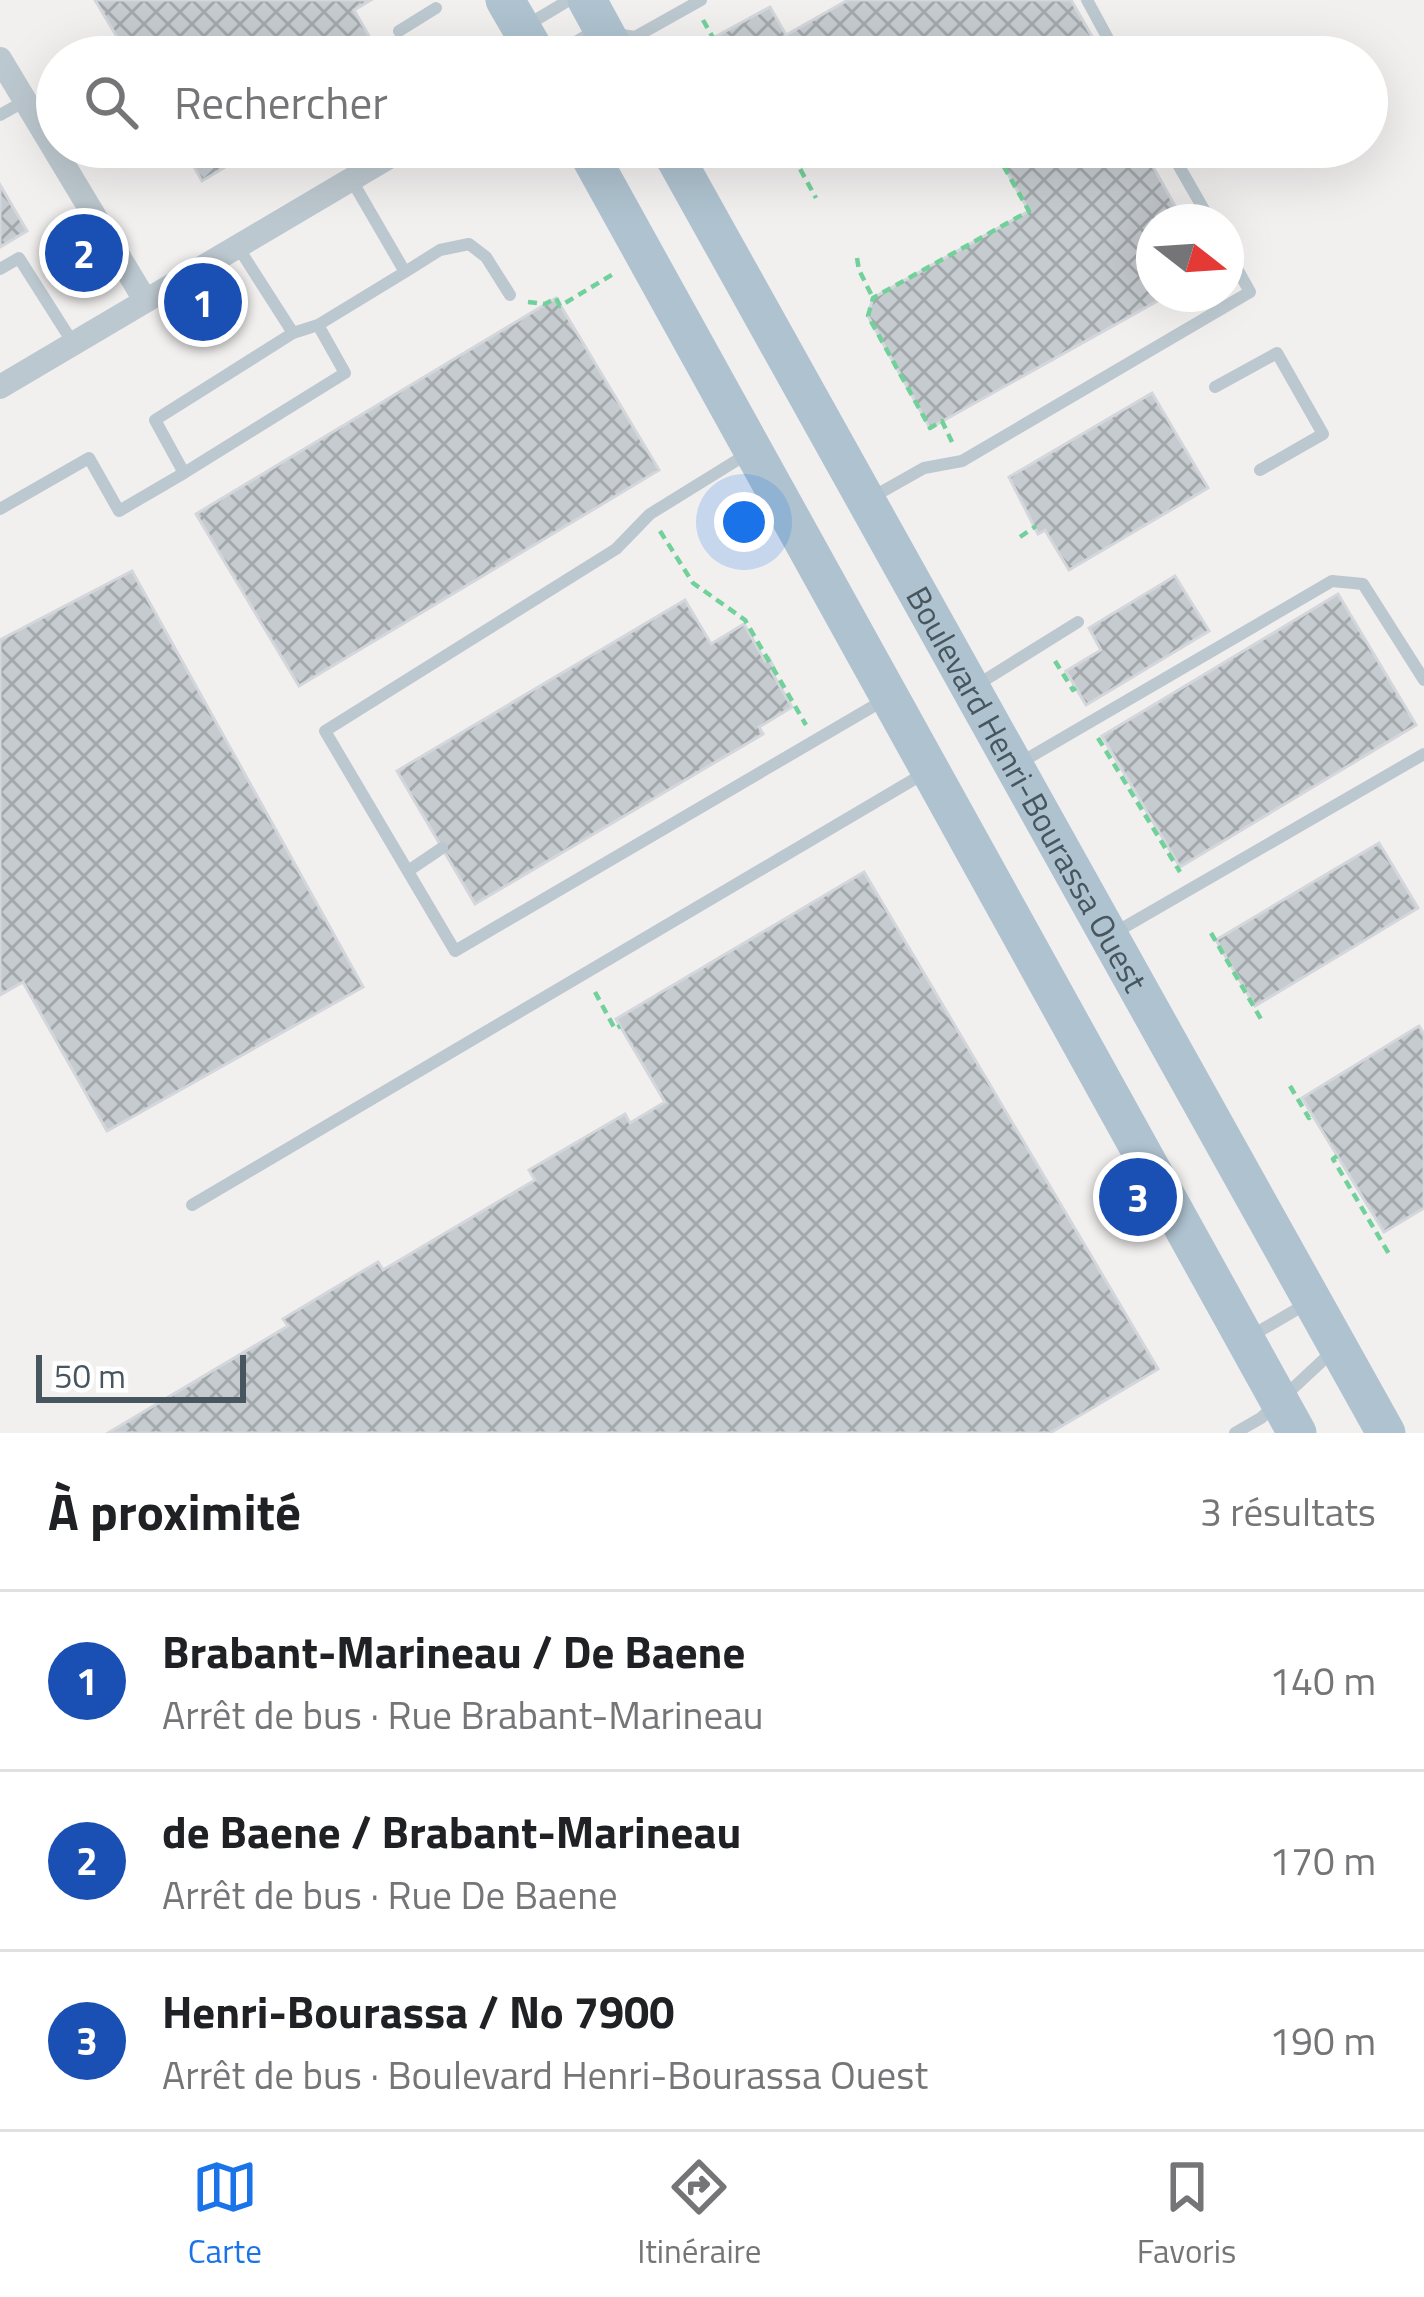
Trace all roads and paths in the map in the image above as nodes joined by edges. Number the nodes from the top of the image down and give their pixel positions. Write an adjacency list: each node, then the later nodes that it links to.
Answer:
1 (568, 0): 5 (lane)
2 (701, 0): 7 (lane)
3 (1088, 0): 8 (lane)
4 (436, 8): 6 (lane)
5 (522, 28)
6 (398, 31)
7 (637, 36)
8 (1107, 36)
9 (0, 59): 10 (street)
10 (25, 100): 11 (lane); 12 (street)
11 (0, 115)
12 (36, 118)
13 (66, 168): 30 (street)
14 (370, 168): 20 (street)
15 (597, 168): 39 (main road)
16 (681, 168): 42 (main road, Boulevard Henri-Bourassa Ouest)
17 (799, 168): 21 (path)
18 (1004, 168): 29 (path)
19 (1180, 168): 22 (lane)
20 (351, 179): 23 (street); 27 (lane)
21 (816, 199)
22 (1200, 204)
23 (238, 247): 30 (street); 34 (lane)
24 (857, 258): 29 (path)
25 (626, 267): 31 (path)
26 (0, 269): 35 (lane)
27 (405, 272): 28 (lane); 33 (lane)
28 (509, 295)
29 (873, 298): 38 (path)
30 (145, 300): 35 (street)
31 (528, 303)
32 (1216, 312): 42 (lane)
33 (318, 325): 34 (lane); 41 (lane)
34 (293, 333): 41 (lane)
35 (73, 344): 36 (street)
36 (0, 387)
37 (1215, 388): 40 (lane)
38 (942, 421)
39 (753, 450): 44 (lane); 52 (main road)
40 (1260, 470)
41 (184, 472): 43 (lane)
42 (867, 500): 50 (main road, Boulevard Henri-Bourassa Ouest)
43 (0, 508)
44 (650, 514): 53 (path); 59 (lane)
45 (1036, 526): 46 (path)
46 (1020, 537)
47 (1078, 622): 50 (lane)
48 (1063, 674): 51 (path)
49 (1424, 680): 56 (lane)
50 (973, 687): 56 (main road, Boulevard Henri-Bourassa Ouest)
51 (1076, 688)
52 (889, 697): 57 (main road); 59 (lane)
53 (799, 713)
54 (1098, 738): 60 (path)
55 (1424, 754): 62 (lane)
56 (1016, 766): 62 (main road, Boulevard Henri-Bourassa Ouest)
57 (929, 770): 69 (lane); 72 (main road)
58 (442, 848): 59 (lane)
59 (408, 871)
60 (1179, 871)
61 (1210, 933): 64 (path)
62 (1110, 936): 71 (main road, Boulevard Henri-Bourassa Ouest)
63 (595, 992): 65 (path)
64 (1262, 1018)
65 (620, 1026)
66 (1290, 1086): 67 (path)
67 (1312, 1115)
68 (1337, 1156): 70 (path)
69 (192, 1205)
70 (1389, 1253)
71 (1312, 1300): 72 (lane); 73 (main road, Boulevard Henri-Bourassa Ouest)
72 (1245, 1340): 74 (main road)
73 (1337, 1348): 74 (lane); 76 (main road, Boulevard Henri-Bourassa Ouest)
74 (1288, 1417): 75 (lane)
75 (1235, 1433)
76 (1386, 1433)

